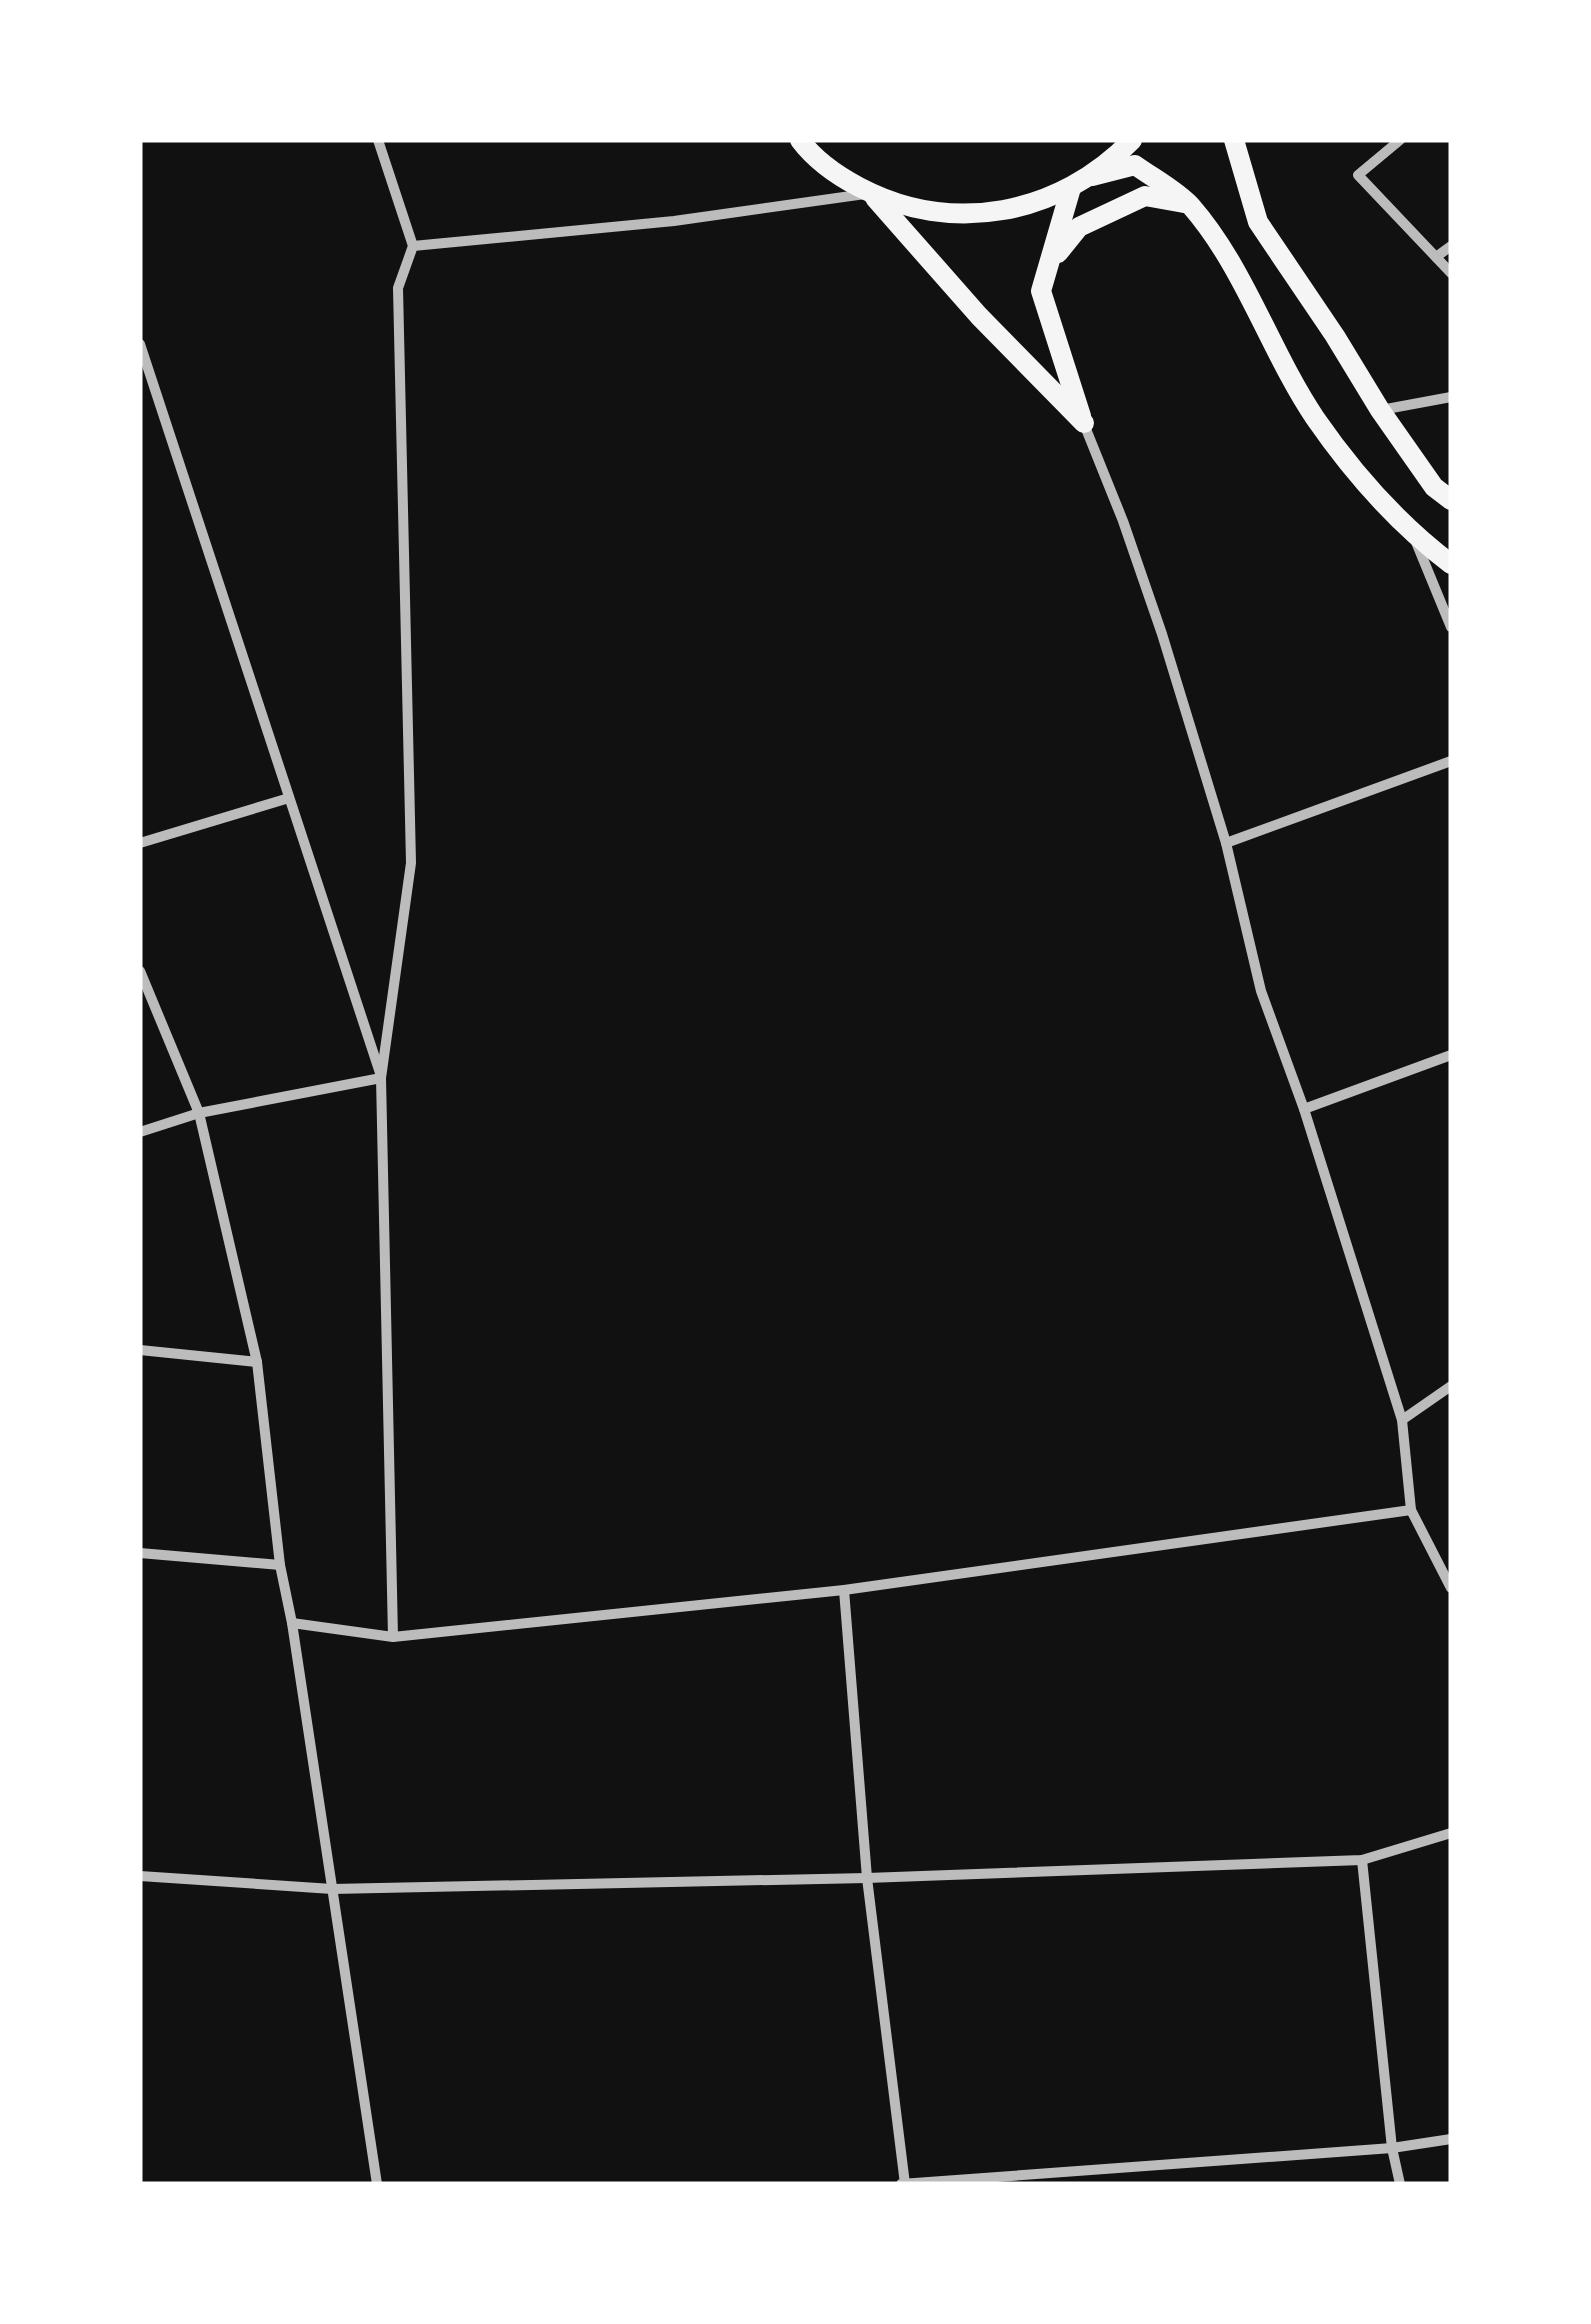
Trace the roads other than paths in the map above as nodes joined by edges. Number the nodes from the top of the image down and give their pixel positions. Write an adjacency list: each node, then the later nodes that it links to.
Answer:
1 (378, 140): 10 (street)
2 (800, 140): 8 (main road)
3 (1132, 140): 6 (main road)
4 (1234, 140): 17 (main road)
5 (1400, 140): 12 (street)
6 (1092, 176): 7 (main road); 9 (main road)
7 (1071, 188): 8 (main road); 14 (main road)
8 (870, 193): 10 (street); 18 (main road)
9 (1189, 204): 14 (main road); 20 (main road)
10 (414, 246): 29 (street)
11 (1451, 246): 12 (street)
12 (1436, 257): 13 (street)
13 (1451, 273)
14 (1042, 292): 18 (main road)
15 (140, 344): 24 (street)
16 (1451, 397): 17 (street)
17 (1380, 410): 19 (main road)
18 (1084, 423): 26 (street)
19 (1451, 500)
20 (1414, 536): 21 (main road); 22 (street)
21 (1451, 564)
22 (1451, 627)
23 (1451, 761): 26 (street)
24 (290, 798): 25 (street); 29 (street)
25 (140, 842)
26 (1226, 843): 30 (street)
27 (140, 971): 31 (street)
28 (1451, 1055): 30 (street)
29 (382, 1078): 31 (street); 43 (street)
30 (1304, 1109): 36 (street)
31 (199, 1113): 32 (street); 34 (street)
32 (140, 1132)
33 (140, 1350): 34 (street)
34 (257, 1362): 39 (street)
35 (1451, 1386): 36 (street)
36 (1402, 1420): 37 (street)
37 (1412, 1510): 40 (street); 41 (street)
38 (140, 1553): 39 (street)
39 (280, 1565): 42 (street)
40 (1451, 1588)
41 (844, 1590): 43 (street); 47 (street)
42 (292, 1623): 43 (street); 48 (street)
43 (393, 1637)
44 (1451, 1833): 45 (street)
45 (1362, 1860): 47 (street); 50 (street)
46 (140, 1876): 48 (street)
47 (867, 1878): 48 (street); 52 (street)
48 (332, 1890): 51 (street)
49 (1451, 2139): 50 (street)
50 (1392, 2148): 52 (street); 53 (street)
51 (376, 2184)
52 (904, 2184)
53 (1400, 2184)

